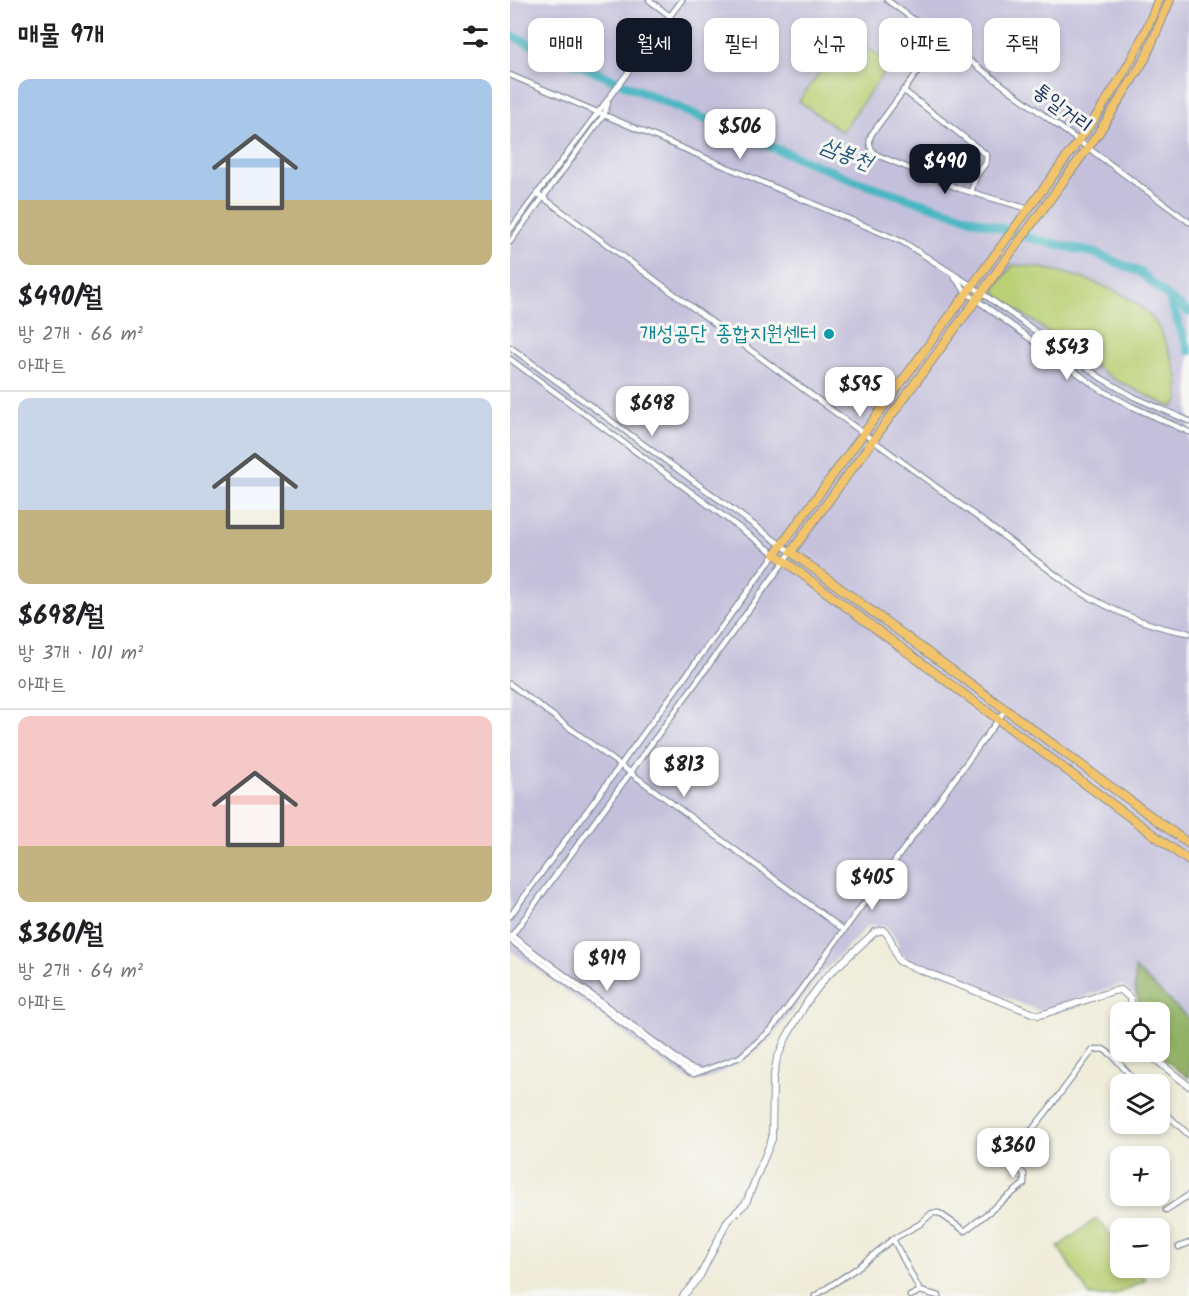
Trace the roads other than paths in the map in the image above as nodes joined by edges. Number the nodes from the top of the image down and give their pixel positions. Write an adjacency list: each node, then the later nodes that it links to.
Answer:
1 (649, 0): 6 (street)
2 (682, 0): 6 (street)
3 (887, 0): 7 (street, 통일거리)
4 (1158, 0): 15 (main road)
5 (1170, 0): 16 (main road)
6 (670, 16): 12 (street)
7 (911, 18)
8 (972, 63): 15 (street, 통일거리)
9 (917, 72): 11 (street)
10 (510, 75): 13 (street)
11 (903, 90): 17 (street); 17 (street)
12 (609, 100): 13 (street); 14 (street)
13 (597, 112): 14 (street); 18 (street)
14 (604, 115): 19 (street); 24 (street)
15 (1078, 142): 16 (street, 통일거리); 20 (main road)
16 (1088, 149): 21 (street, 통일거리); 26 (main road)
17 (971, 192): 20 (street)
18 (537, 193): 19 (street); 22 (street)
19 (543, 197): 23 (street); 31 (street)
20 (1029, 209): 25 (main road)
21 (1189, 222)
22 (510, 230)
23 (510, 242)
24 (953, 276): 25 (street); 25 (street)
25 (970, 290): 26 (street); 26 (street); 31 (main road)
26 (979, 297): 29 (street); 30 (street); 32 (main road)
27 (510, 347): 33 (street)
28 (510, 359): 35 (street)
29 (1188, 420)
30 (1189, 432)
31 (863, 434): 32 (street); 33 (main road)
32 (872, 441): 34 (main road); 37 (street)
33 (781, 545): 34 (street); 35 (main road)
34 (790, 552): 36 (street); 39 (main road)
35 (775, 554): 36 (main road); 41 (street)
36 (784, 561): 40 (main road); 42 (street)
37 (1189, 633)
38 (510, 684): 41 (street)
39 (1006, 709): 40 (street); 43 (main road)
40 (999, 719): 44 (main road); 46 (street)
41 (620, 766): 42 (street); 45 (street)
42 (630, 772): 46 (street); 47 (street)
43 (1189, 844)
44 (1189, 861)
45 (510, 916)
46 (844, 930): 50 (street)
47 (510, 937): 50 (street); 50 (street)
48 (1131, 1002): 61 (street)
49 (1159, 1062): 52 (street)
50 (704, 1071)
51 (1129, 1074): 57 (street)
52 (1189, 1086)
53 (1170, 1117): 54 (street)
54 (1189, 1135)
55 (1189, 1195): 56 (street)
56 (1166, 1210)
57 (893, 1239): 60 (street); 62 (street)
58 (1189, 1243): 59 (street)
59 (1179, 1247)
60 (920, 1291): 63 (street); 64 (street)
61 (682, 1296)
62 (815, 1296)
63 (910, 1296)
64 (939, 1296)

